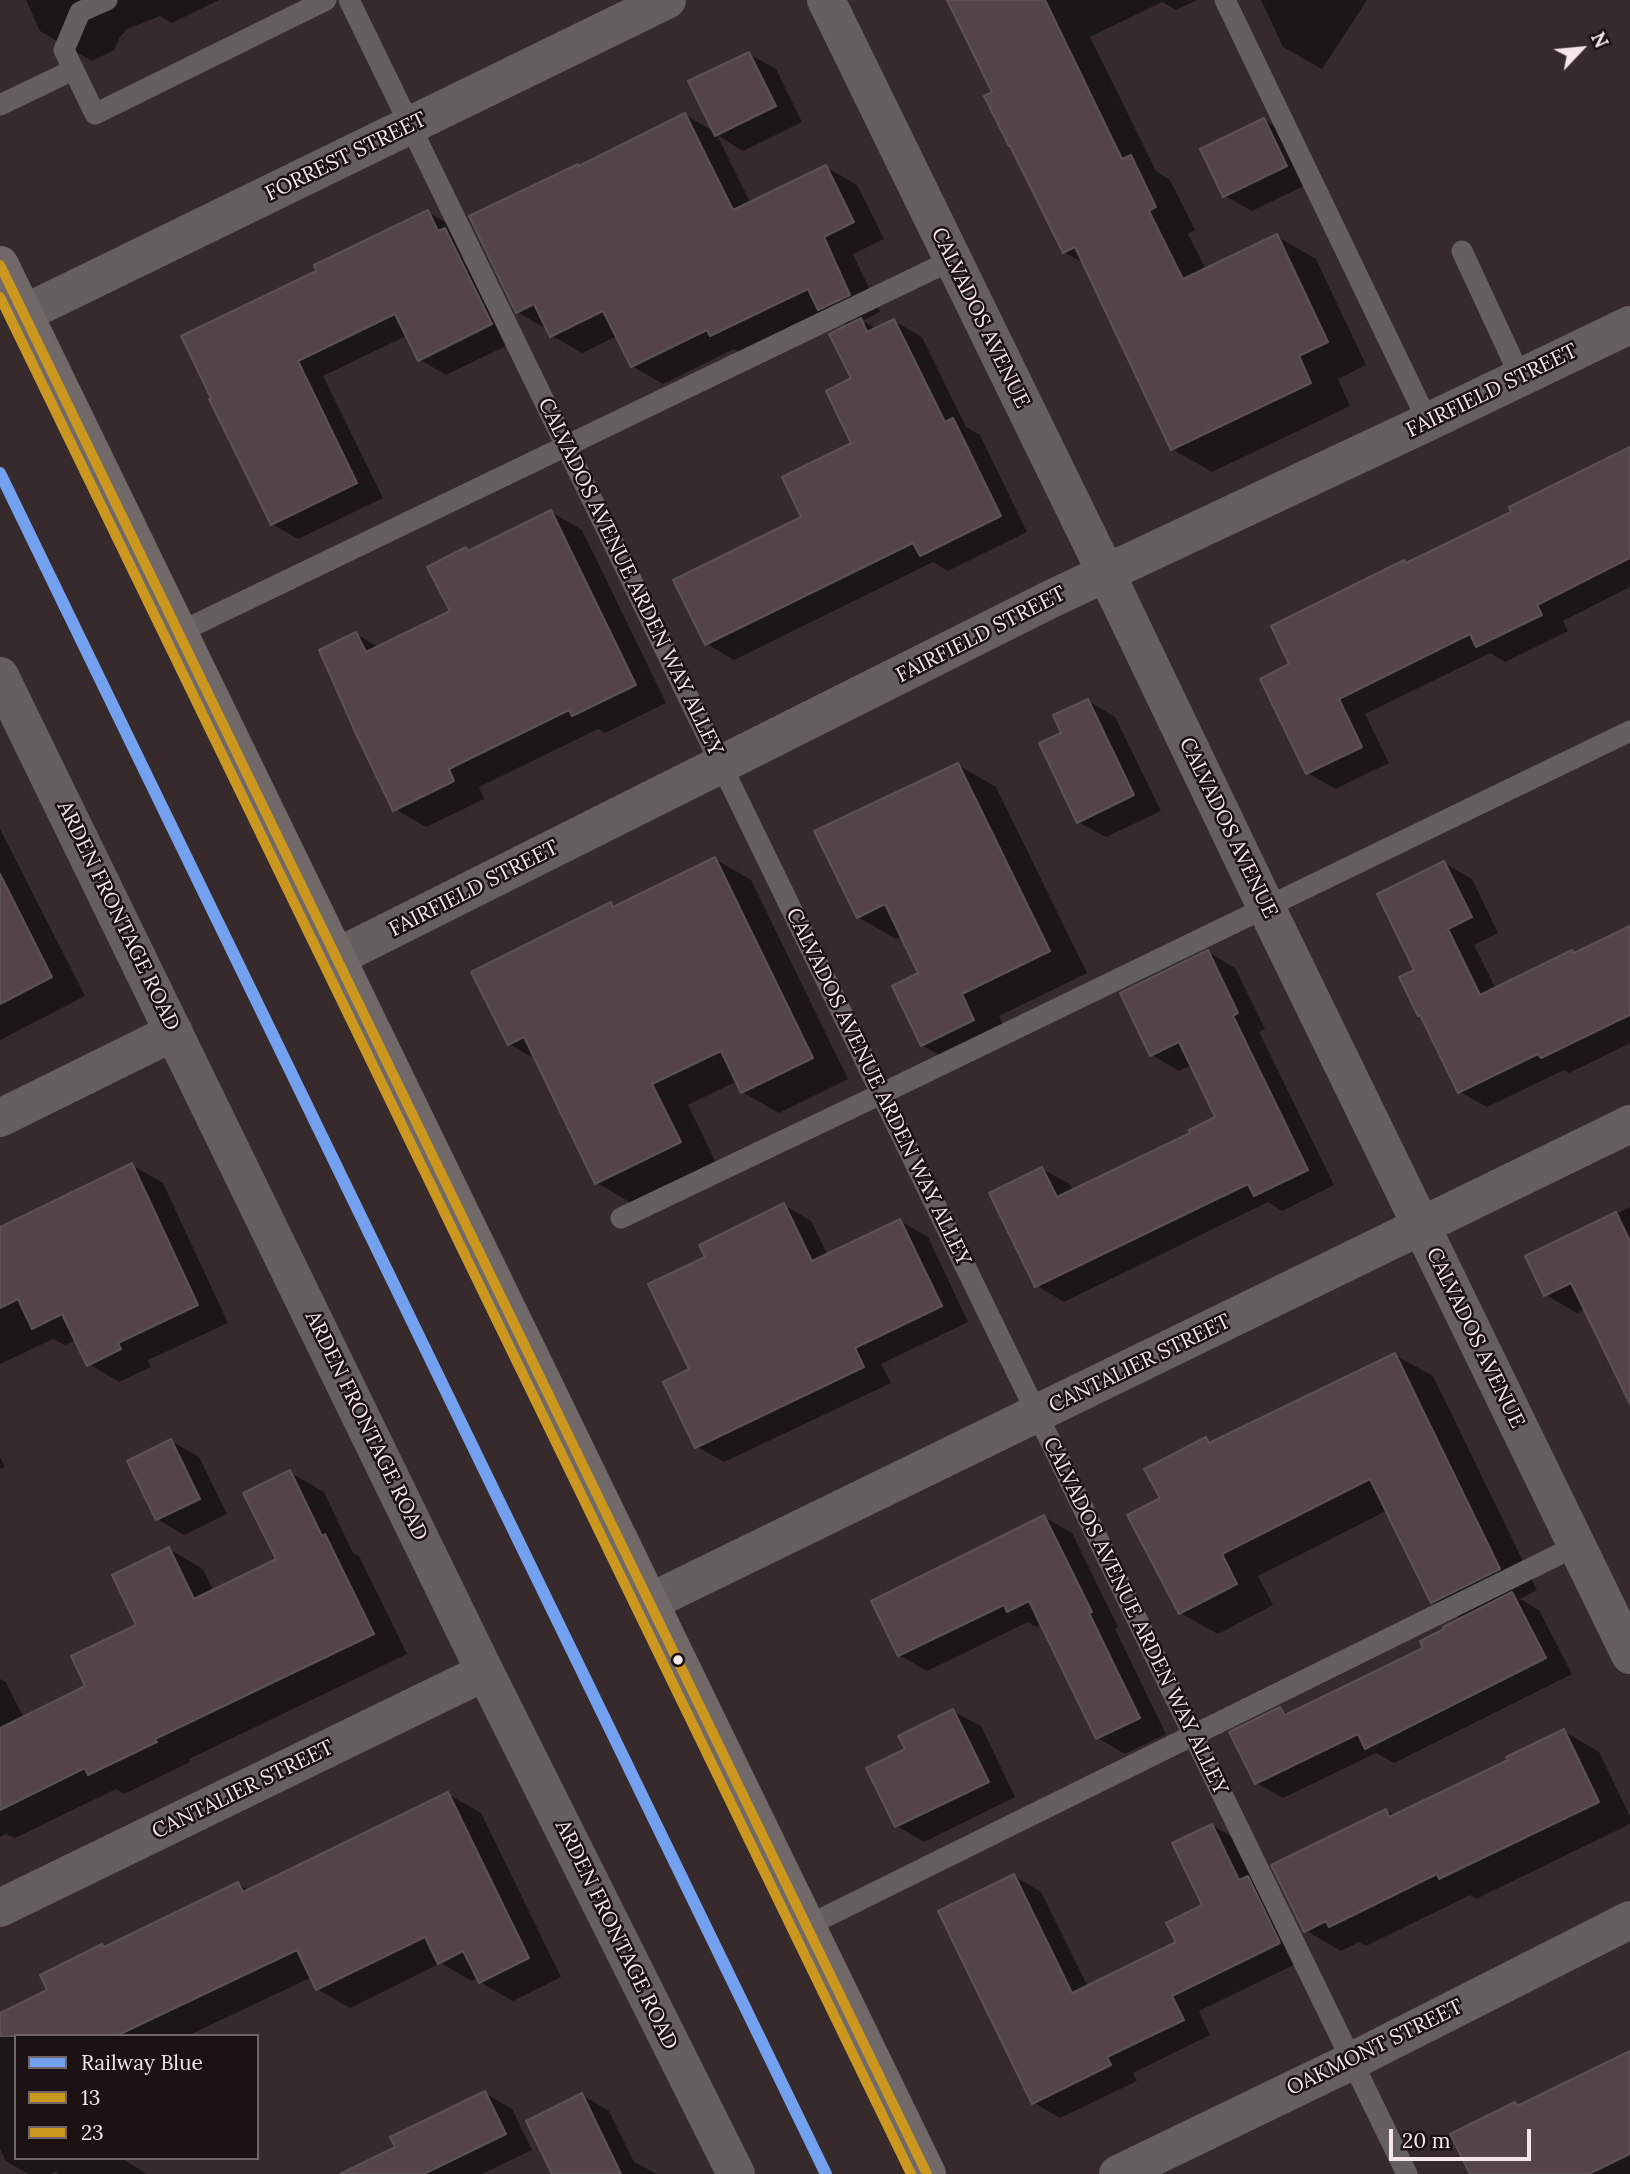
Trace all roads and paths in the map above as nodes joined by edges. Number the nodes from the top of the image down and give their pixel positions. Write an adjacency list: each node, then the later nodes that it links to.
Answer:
1 (107, 0): 7 (lane)
2 (326, 0): 7 (lane)
3 (349, 0): 9 (lane, CALVADOS AVENUE ARDEN WAY ALLEY)
4 (667, 0): 9 (street, FORREST STREET)
5 (826, 0): 11 (street, CALVADOS AVENUE)
6 (1225, 0): 16 (lane)
7 (73, 70): 8 (lane)
8 (0, 105)
9 (410, 126): 13 (street, FORREST STREET); 17 (lane, CALVADOS AVENUE ARDEN WAY ALLEY)
10 (1462, 251): 15 (lane)
11 (952, 260): 17 (lane); 18 (street, CALVADOS AVENUE)
12 (0, 265): 13 (main road)
13 (25, 313): 19 (main road)
14 (1630, 325): 15 (street, FAIRFIELD STREET)
15 (1521, 378): 16 (street, FAIRFIELD STREET)
16 (1428, 422): 18 (street, FAIRFIELD STREET)
17 (566, 446): 19 (lane); 22 (lane, CALVADOS AVENUE ARDEN WAY ALLEY)
18 (1106, 573): 22 (street, FAIRFIELD STREET); 23 (street, CALVADOS AVENUE)
19 (180, 632): 24 (main road)
20 (0, 676): 25 (street, ARDEN FRONTAGE ROAD)
21 (1630, 731): 23 (lane)
22 (722, 765): 24 (street, FAIRFIELD STREET); 26 (lane, CALVADOS AVENUE ARDEN WAY ALLEY)
23 (1266, 907): 26 (lane); 30 (street, CALVADOS AVENUE)
24 (337, 957): 33 (main road)
25 (174, 1032): 27 (street); 35 (street, ARDEN FRONTAGE ROAD)
26 (881, 1094): 29 (lane); 31 (lane, CALVADOS AVENUE ARDEN WAY ALLEY)
27 (0, 1118)
28 (1630, 1124): 30 (street, CANTALIER STREET)
29 (621, 1218)
30 (1420, 1226): 31 (street, CANTALIER STREET); 32 (street, CALVADOS AVENUE)
31 (1037, 1414): 33 (street, CANTALIER STREET); 36 (lane, CALVADOS AVENUE ARDEN WAY ALLEY)
32 (1577, 1546): 34 (street, CALVADOS AVENUE); 36 (lane)
33 (650, 1602): 39 (main road)
34 (1630, 1655)
35 (485, 1672): 37 (street, CANTALIER STREET); 41 (street, ARDEN FRONTAGE ROAD)
36 (1193, 1736): 39 (lane); 40 (lane, CALVADOS AVENUE ARDEN WAY ALLEY)
37 (0, 1908)
38 (1630, 1920): 40 (street, OAKMONT STREET)
39 (807, 1926): 42 (main road)
40 (1352, 2061): 43 (street, OAKMONT STREET); 44 (lane, CALVADOS AVENUE ARDEN WAY ALLEY)
41 (736, 2174)
42 (927, 2174)
43 (1118, 2174)
44 (1407, 2174)

